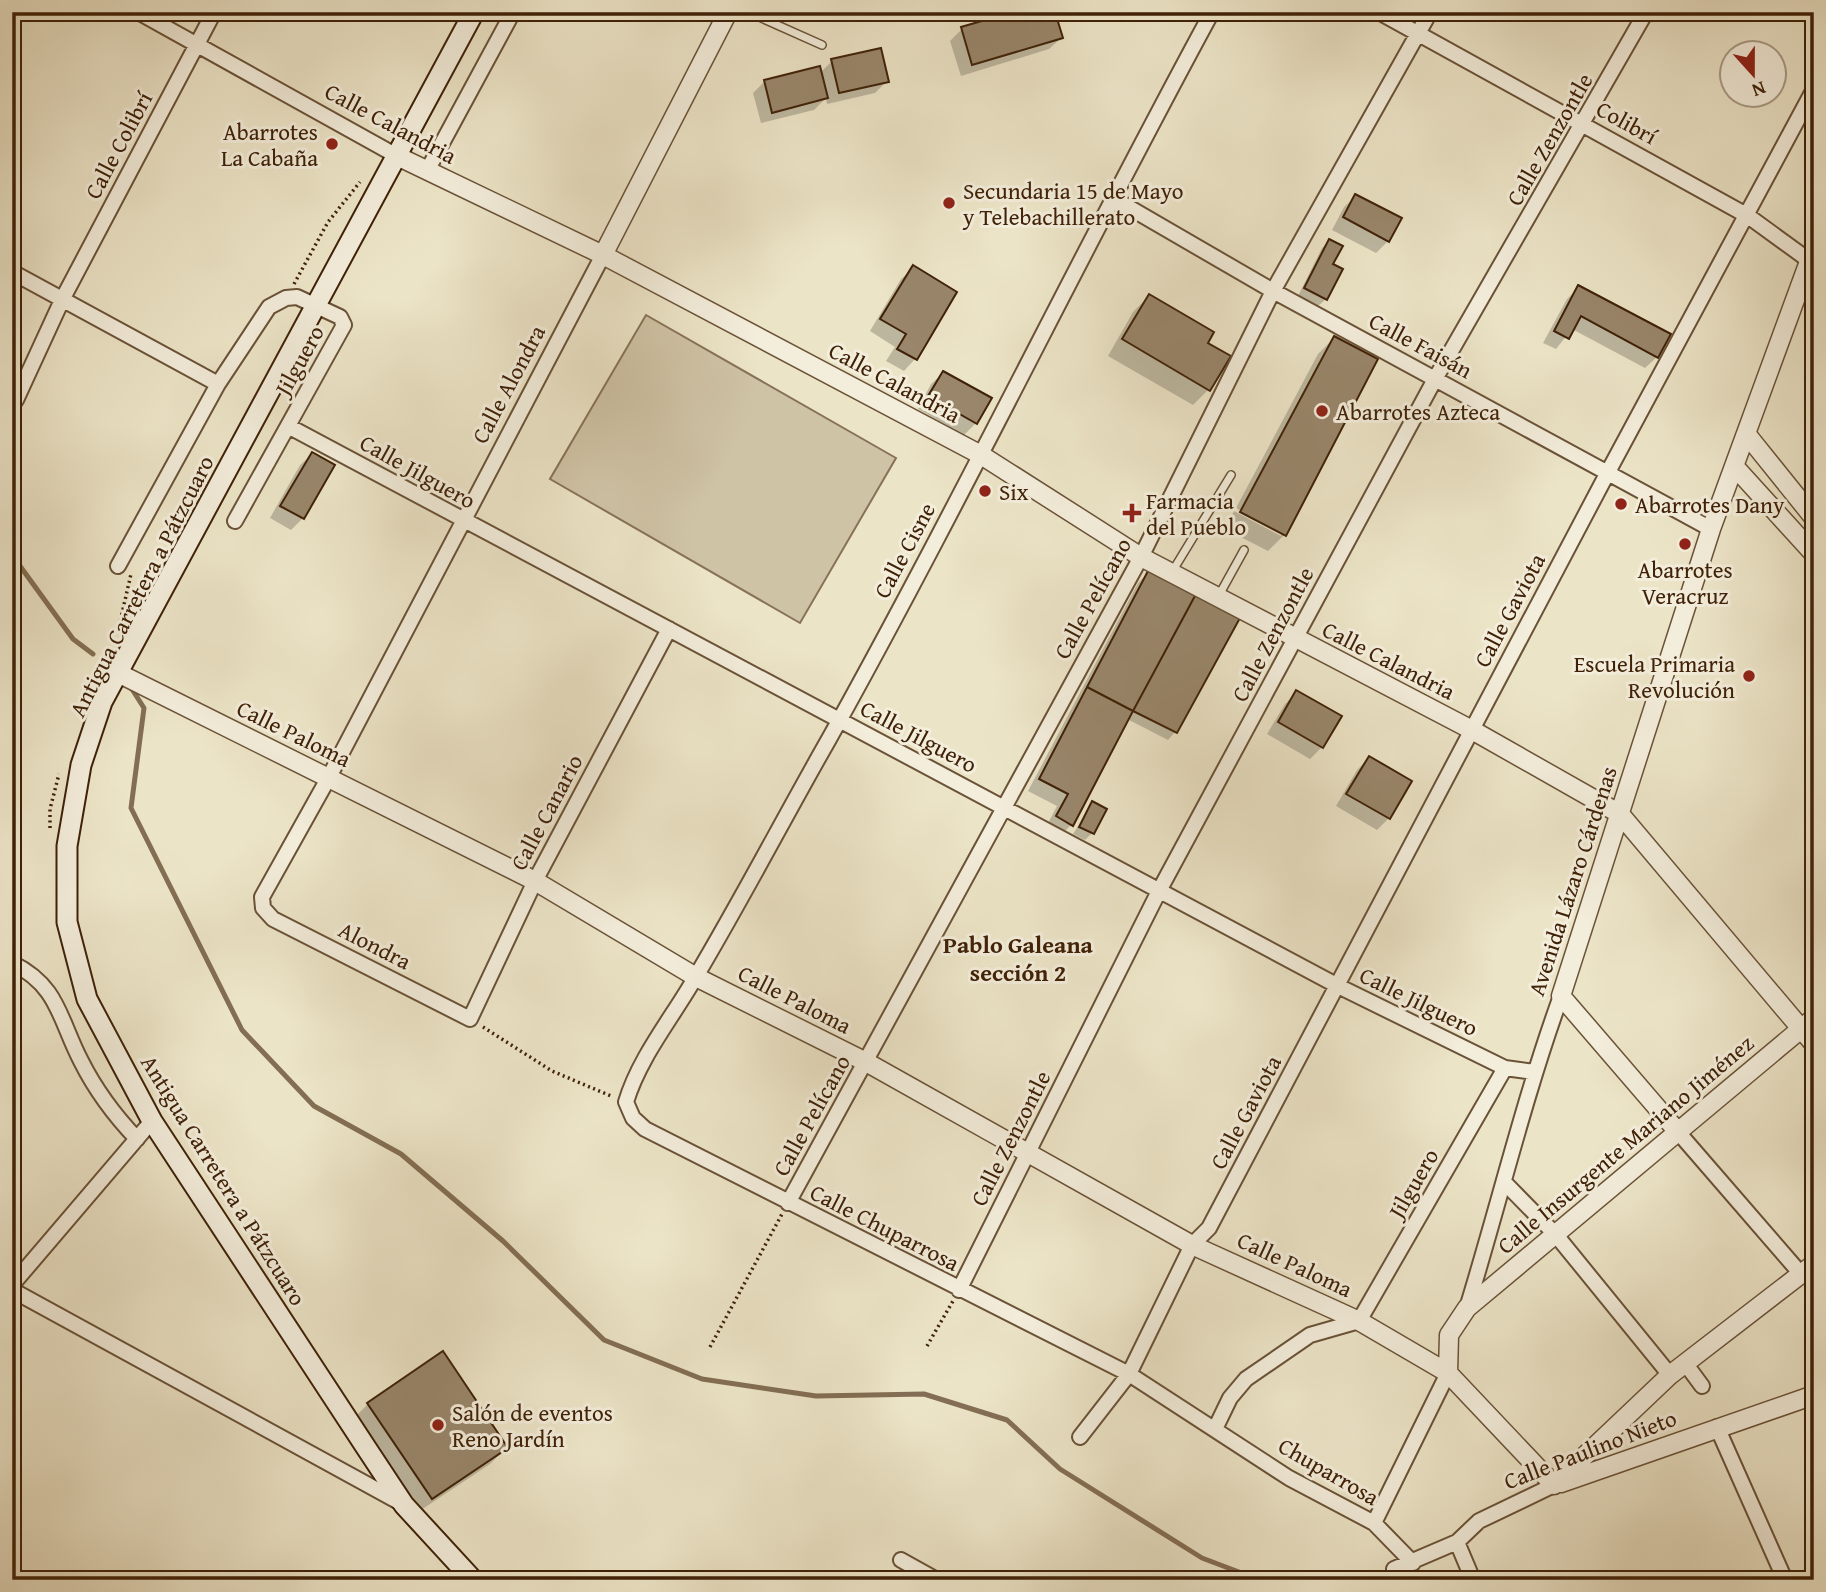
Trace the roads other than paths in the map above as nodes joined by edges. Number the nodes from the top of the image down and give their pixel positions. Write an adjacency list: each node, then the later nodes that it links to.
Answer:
1 (138, 12): 13 (street, Calle Calandria)
2 (214, 12): 13 (street, Calle Colibrí)
3 (474, 12): 16 (main road, Antigua Carretera a Pátzcuaro)
4 (513, 12): 17 (street)
5 (728, 12): 20 (street, Calle Alondra)
6 (748, 12): 12 (lane)
7 (1212, 12): 18 (street, Calle Cisne)
8 (1379, 12): 11 (street, Colibrí)
9 (1430, 12): 11 (street, Calle Pelícano)
10 (1646, 12): 15 (street, Calle Zenzontle)
11 (1417, 33): 15 (street, Colibrí); 23 (street, Calle Pelícano)
12 (822, 45)
13 (195, 46): 16 (street, Calle Calandria); 24 (street, Calle Colibrí)
14 (1814, 89): 19 (street, Calle Gaviota)
15 (1585, 124): 19 (street, Colibrí); 26 (street, Calle Zenzontle)
16 (397, 156): 17 (street, Calle Calandria); 25 (main road, Antigua Carretera a Pátzcuaro)
17 (427, 170): 20 (street, Calle Calandria)
18 (1111, 197): 23 (street, Calle Faisán); 31 (street, Calle Cisne)
19 (1748, 215): 21 (street, Colibrí); 33 (street, Calle Gaviota)
20 (604, 255): 31 (street, Calle Calandria); 37 (street, Calle Alondra)
21 (1812, 257): 30 (street, Avenida Lázaro Cárdenas)
22 (12, 272): 24 (street)
23 (1273, 291): 26 (street, Calle Faisán); 41 (street, Calle Pelícano)
24 (62, 300): 27 (street); 28 (street, Calle Colibrí)
25 (316, 306): 27 (street, Jilguero); 29 (street, Jilguero); 47 (main road, Antigua Carretera a Pátzcuaro)
26 (1435, 379): 33 (street, Calle Faisán); 46 (street, Calle Zenzontle)
27 (218, 384): 42 (street, Jilguero)
28 (16, 400)
29 (288, 426): 36 (street); 37 (street, Calle Jilguero)
30 (1748, 436): 32 (street, Avenida Lázaro Cárdenas); 35 (street)
31 (981, 456): 41 (street, Calle Calandria); 48 (street, Calle Cisne)
32 (1735, 467): 38 (street, Avenida Lázaro Cárdenas); 39 (street)
33 (1608, 472): 38 (street, Calle Faisán); 49 (street, Calle Gaviota)
34 (1231, 475): 43 (lane)
35 (1814, 518)
36 (235, 521)
37 (464, 523): 45 (street, Calle Jilguero); 50 (street, Calle Alondra)
38 (1711, 529): 52 (street, Avenida Lázaro Cárdenas)
39 (1812, 549)
40 (1244, 550): 44 (lane)
41 (1142, 557): 43 (street, Calle Calandria); 51 (street, Calle Pelícano)
42 (125, 566)
43 (1171, 573): 44 (street, Calle Calandria)
44 (1218, 597): 46 (street, Calle Calandria)
45 (669, 629): 48 (street, Calle Jilguero); 53 (street, Calle Canario)
46 (1295, 639): 49 (street, Calle Calandria); 54 (street, Calle Zenzontle)
47 (118, 673): 50 (street, Calle Paloma); 67 (main road, Antigua Carretera a Pátzcuaro)
48 (839, 720): 51 (street, Calle Jilguero); 57 (street, Calle Cisne)
49 (1472, 730): 52 (street, Calle Calandria); 58 (street, Calle Gaviota)
50 (329, 777): 53 (street, Calle Paloma); 55 (street, Calle Alondra)
51 (1004, 807): 54 (street, Calle Jilguero); 63 (street, Calle Pelícano)
52 (1620, 814): 59 (street, Avenida Lázaro Cárdenas); 61 (street)
53 (535, 881): 57 (street, Calle Paloma); 60 (street, Calle Canario)
54 (1159, 891): 58 (street, Calle Jilguero); 70 (street, Calle Zenzontle)
55 (263, 908): 60 (street, Alondra)
56 (12, 963): 69 (street)
57 (696, 977): 63 (street, Calle Paloma); 66 (street, Calle Cisne)
58 (1338, 986): 64 (street, Calle Jilguero); 73 (street, Calle Gaviota)
59 (1561, 996): 65 (street, Avenida Lázaro Cárdenas); 68 (street)
60 (470, 1019)
61 (1807, 1023): 62 (street); 68 (street, Calle Insurgente Mariano Jiménez)
62 (1814, 1044)
63 (866, 1062): 70 (street, Calle Paloma); 72 (street, Calle Pelícano)
64 (1506, 1068): 65 (street, Calle Jilguero); 81 (street, Jilguero)
65 (1534, 1072): 71 (street, Avenida Lázaro Cárdenas)
66 (626, 1102): 72 (street, Calle Chuparrosa)
67 (152, 1121): 69 (street); 92 (main road, Antigua Carretera a Pátzcuaro)
68 (1678, 1132): 74 (street, Calle Insurgente Mariano Jiménez); 77 (street)
69 (137, 1139): 78 (street)
70 (1029, 1151): 75 (street, Calle Paloma); 79 (street, Calle Zenzontle)
71 (1505, 1183): 74 (street); 80 (street, Avenida Lázaro Cárdenas)
72 (788, 1203): 79 (street, Calle Chuparrosa)
73 (1209, 1228): 75 (street, Calle Gaviota); 76 (street)
74 (1556, 1235): 80 (street, Calle Insurgente Mariano Jiménez); 85 (street)
75 (1192, 1245): 76 (street, Calle Paloma); 84 (street, Calle Gaviota)
76 (1213, 1253): 81 (street, Calle Paloma)
77 (1808, 1269): 82 (street)
78 (12, 1287): 92 (street)
79 (959, 1290): 84 (street, Calle Chuparrosa)
80 (1467, 1308): 83 (street, Avenida Lázaro Cárdenas)
81 (1359, 1321): 83 (street, Calle Paloma); 89 (street)
82 (1685, 1363): 85 (street); 86 (street)
83 (1448, 1373): 91 (street, Calle Paloma); 93 (street, Avenida Lázaro Cárdenas)
84 (1129, 1374): 89 (street, Calle Chuparrosa); 90 (street, Calle Gaviota)
85 (1670, 1375): 91 (street)
86 (1702, 1386)
87 (1814, 1395): 88 (street, Calle Paulino Nieto)
88 (1717, 1427): 91 (street, Calle Paulino Nieto); 101 (street)
89 (1214, 1429): 93 (street, Chuparrosa)
90 (1080, 1437)
91 (1555, 1485): 94 (street, Calle Paulino Nieto)
92 (404, 1505): 98 (main road, Antigua Carretera a Pátzcuaro)
93 (1374, 1523): 96 (street, Chuparrosa)
94 (1457, 1542): 96 (street, Calle Paulino Nieto); 100 (street)
95 (901, 1560): 99 (street)
96 (1413, 1563): 97 (street, Calle Paulino Nieto)
97 (1394, 1569)
98 (473, 1580)
99 (937, 1580)
100 (1473, 1580)
101 (1785, 1580)

